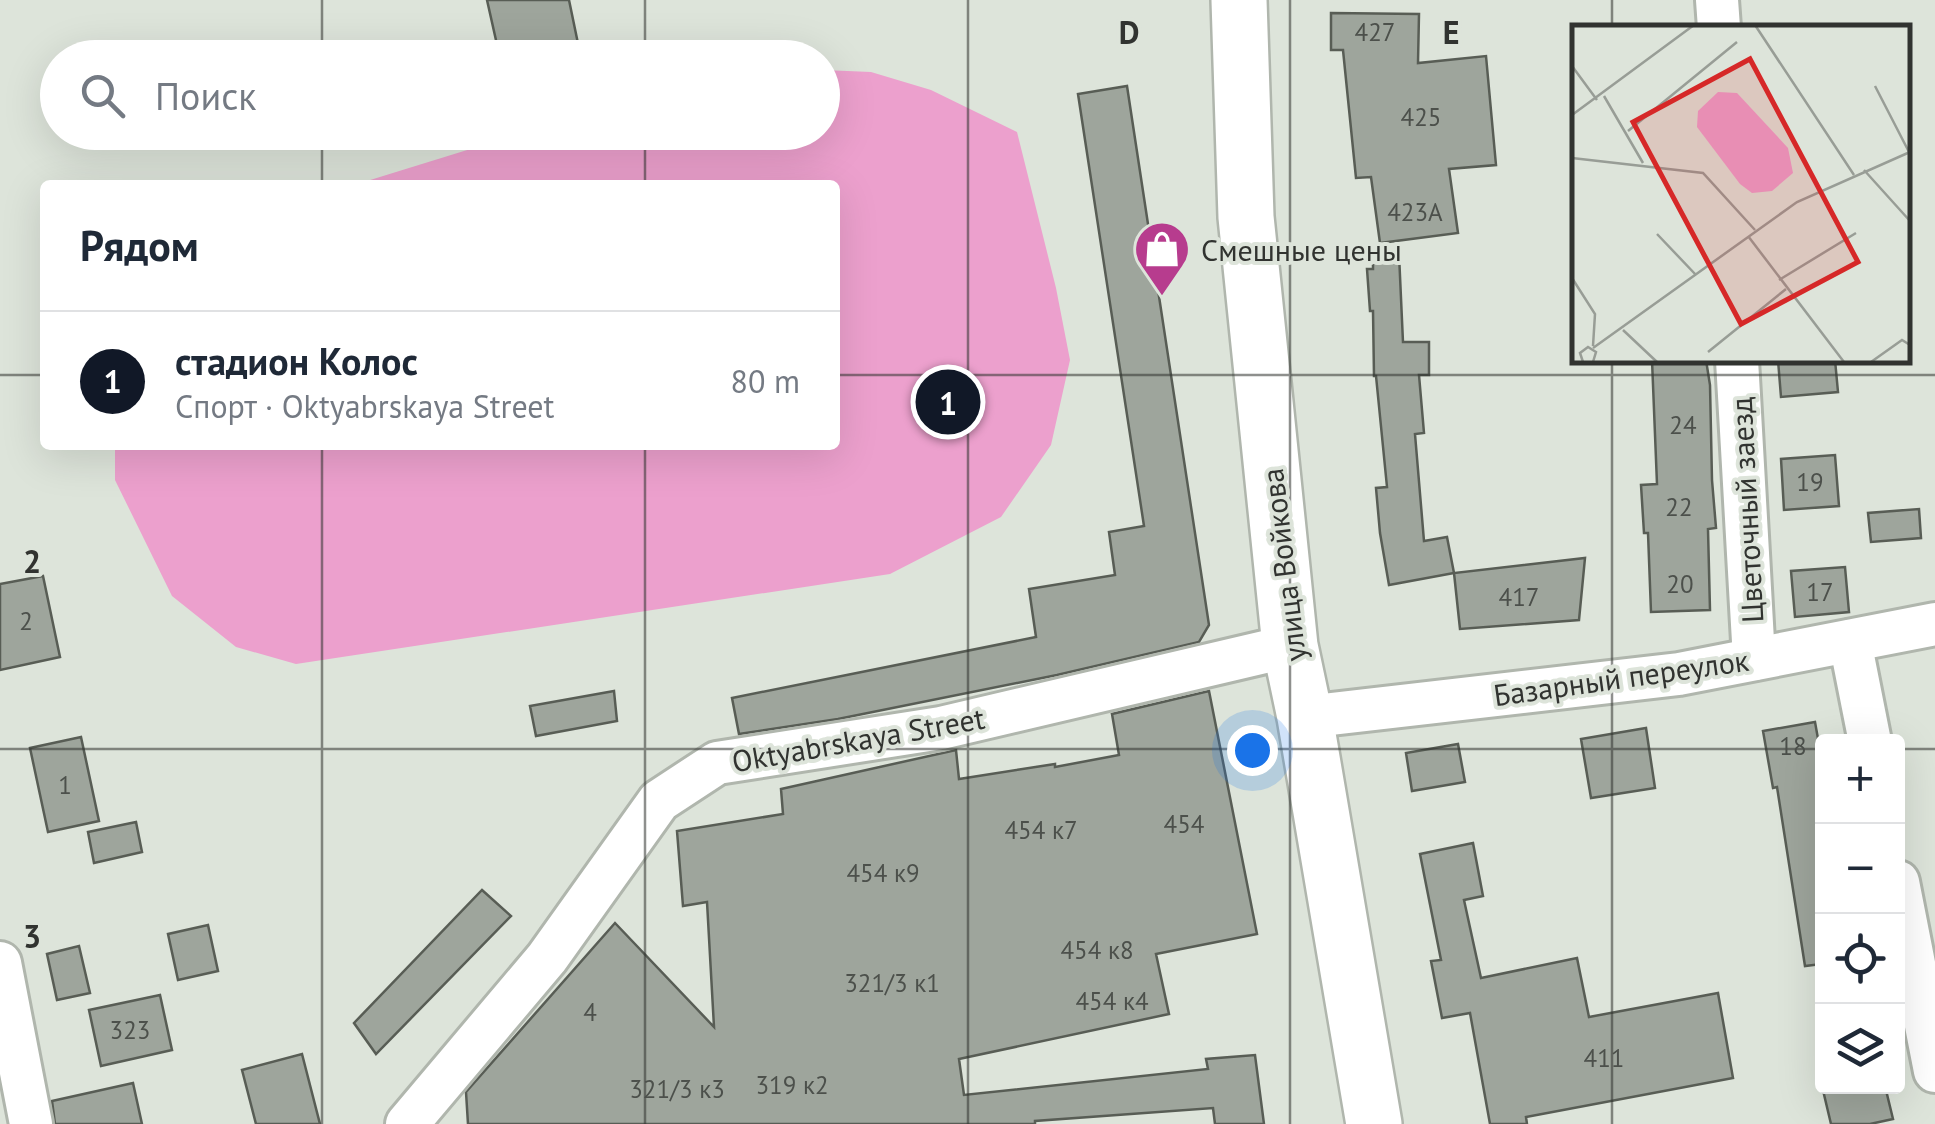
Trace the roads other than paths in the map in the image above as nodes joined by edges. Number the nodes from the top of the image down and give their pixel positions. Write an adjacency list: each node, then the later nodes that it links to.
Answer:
1 (1239, 0): 7 (street, улица Войкова)
2 (1717, 0): 3 (street)
3 (1719, 25)
4 (1737, 362): 8 (street, Цветочный заезд)
5 (1935, 624): 6 (street, Базарный переулок)
6 (1850, 641): 8 (street, Базарный переулок); 10 (street)
7 (1290, 646): 9 (street, улица Войкова); 15 (street, Oktyabrskaya Street)
8 (1754, 659): 9 (street, Базарный переулок)
9 (1305, 717): 16 (street, улица Войкова)
10 (1868, 734)
11 (1904, 914): 13 (street)
12 (0, 963): 14 (street)
13 (1935, 1071)
14 (31, 1124)
15 (407, 1124)
16 (1374, 1124)

